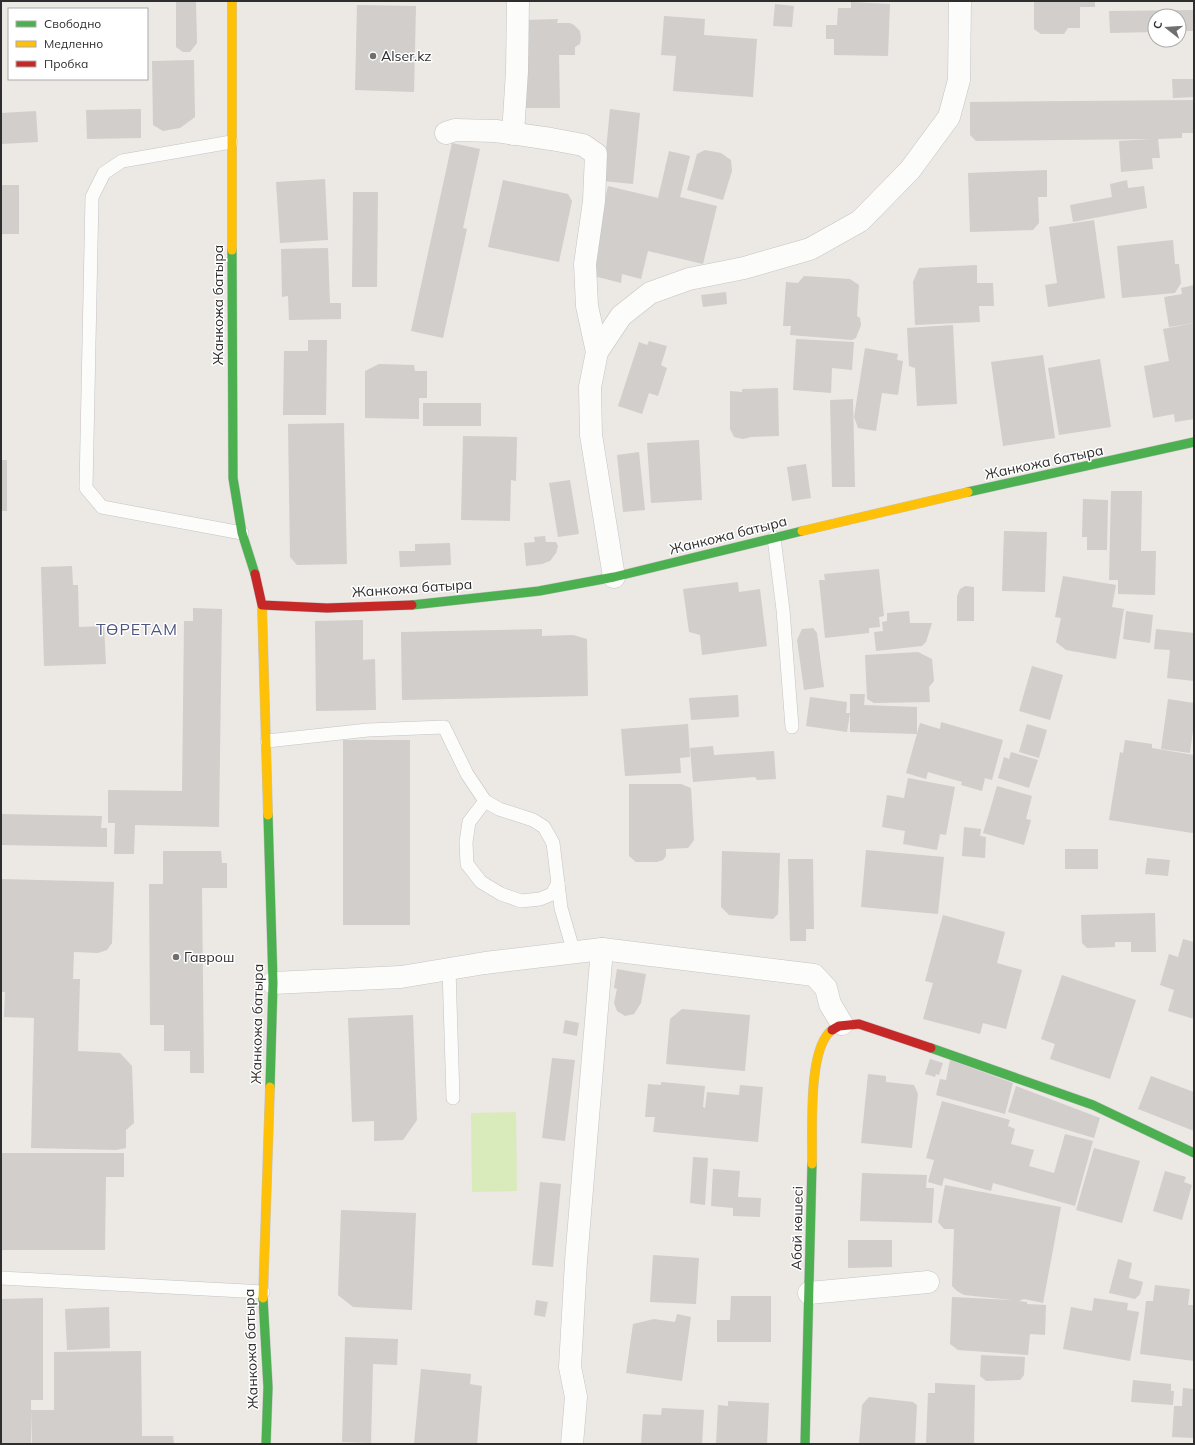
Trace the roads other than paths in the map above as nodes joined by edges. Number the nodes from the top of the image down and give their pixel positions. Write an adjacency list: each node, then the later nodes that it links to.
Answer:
1 (232, 1): 6 (street, Жанкожа батыра)
2 (518, 1): 5 (street)
3 (960, 1): 7 (street)
4 (446, 133): 5 (street)
5 (513, 134): 7 (street)
6 (231, 142): 9 (street, Жанкожа батыра); 9 (lane)
7 (598, 352): 11 (street)
8 (1194, 442): 10 (street, Жанкожа батыра)
9 (242, 533): 12 (street, Жанкожа батыра)
10 (774, 538): 11 (street, Жанкожа батыра); 13 (lane)
11 (614, 577): 12 (street, Жанкожа батыра)
12 (262, 606): 14 (street, Жанкожа батыра)
13 (792, 727)
14 (267, 741): 15 (lane); 20 (street, Жанкожа батыра)
15 (485, 802): 16 (lane); 16 (lane)
16 (558, 883): 18 (lane)
17 (602, 948): 18 (street); 21 (street); 29 (street)
18 (574, 952): 19 (street)
19 (449, 969): 20 (street); 22 (lane)
20 (273, 983): 26 (street, Жанкожа батыра)
21 (842, 1024): 23 (street); 27 (street, Абай көшесі)
22 (453, 1098)
23 (1194, 1153)
24 (1, 1278): 26 (lane)
25 (928, 1282): 27 (street)
26 (263, 1292): 28 (street, Жанкожа батыра)
27 (809, 1293): 30 (street, Абай көшесі)
28 (266, 1444)
29 (572, 1444)
30 (805, 1444)

